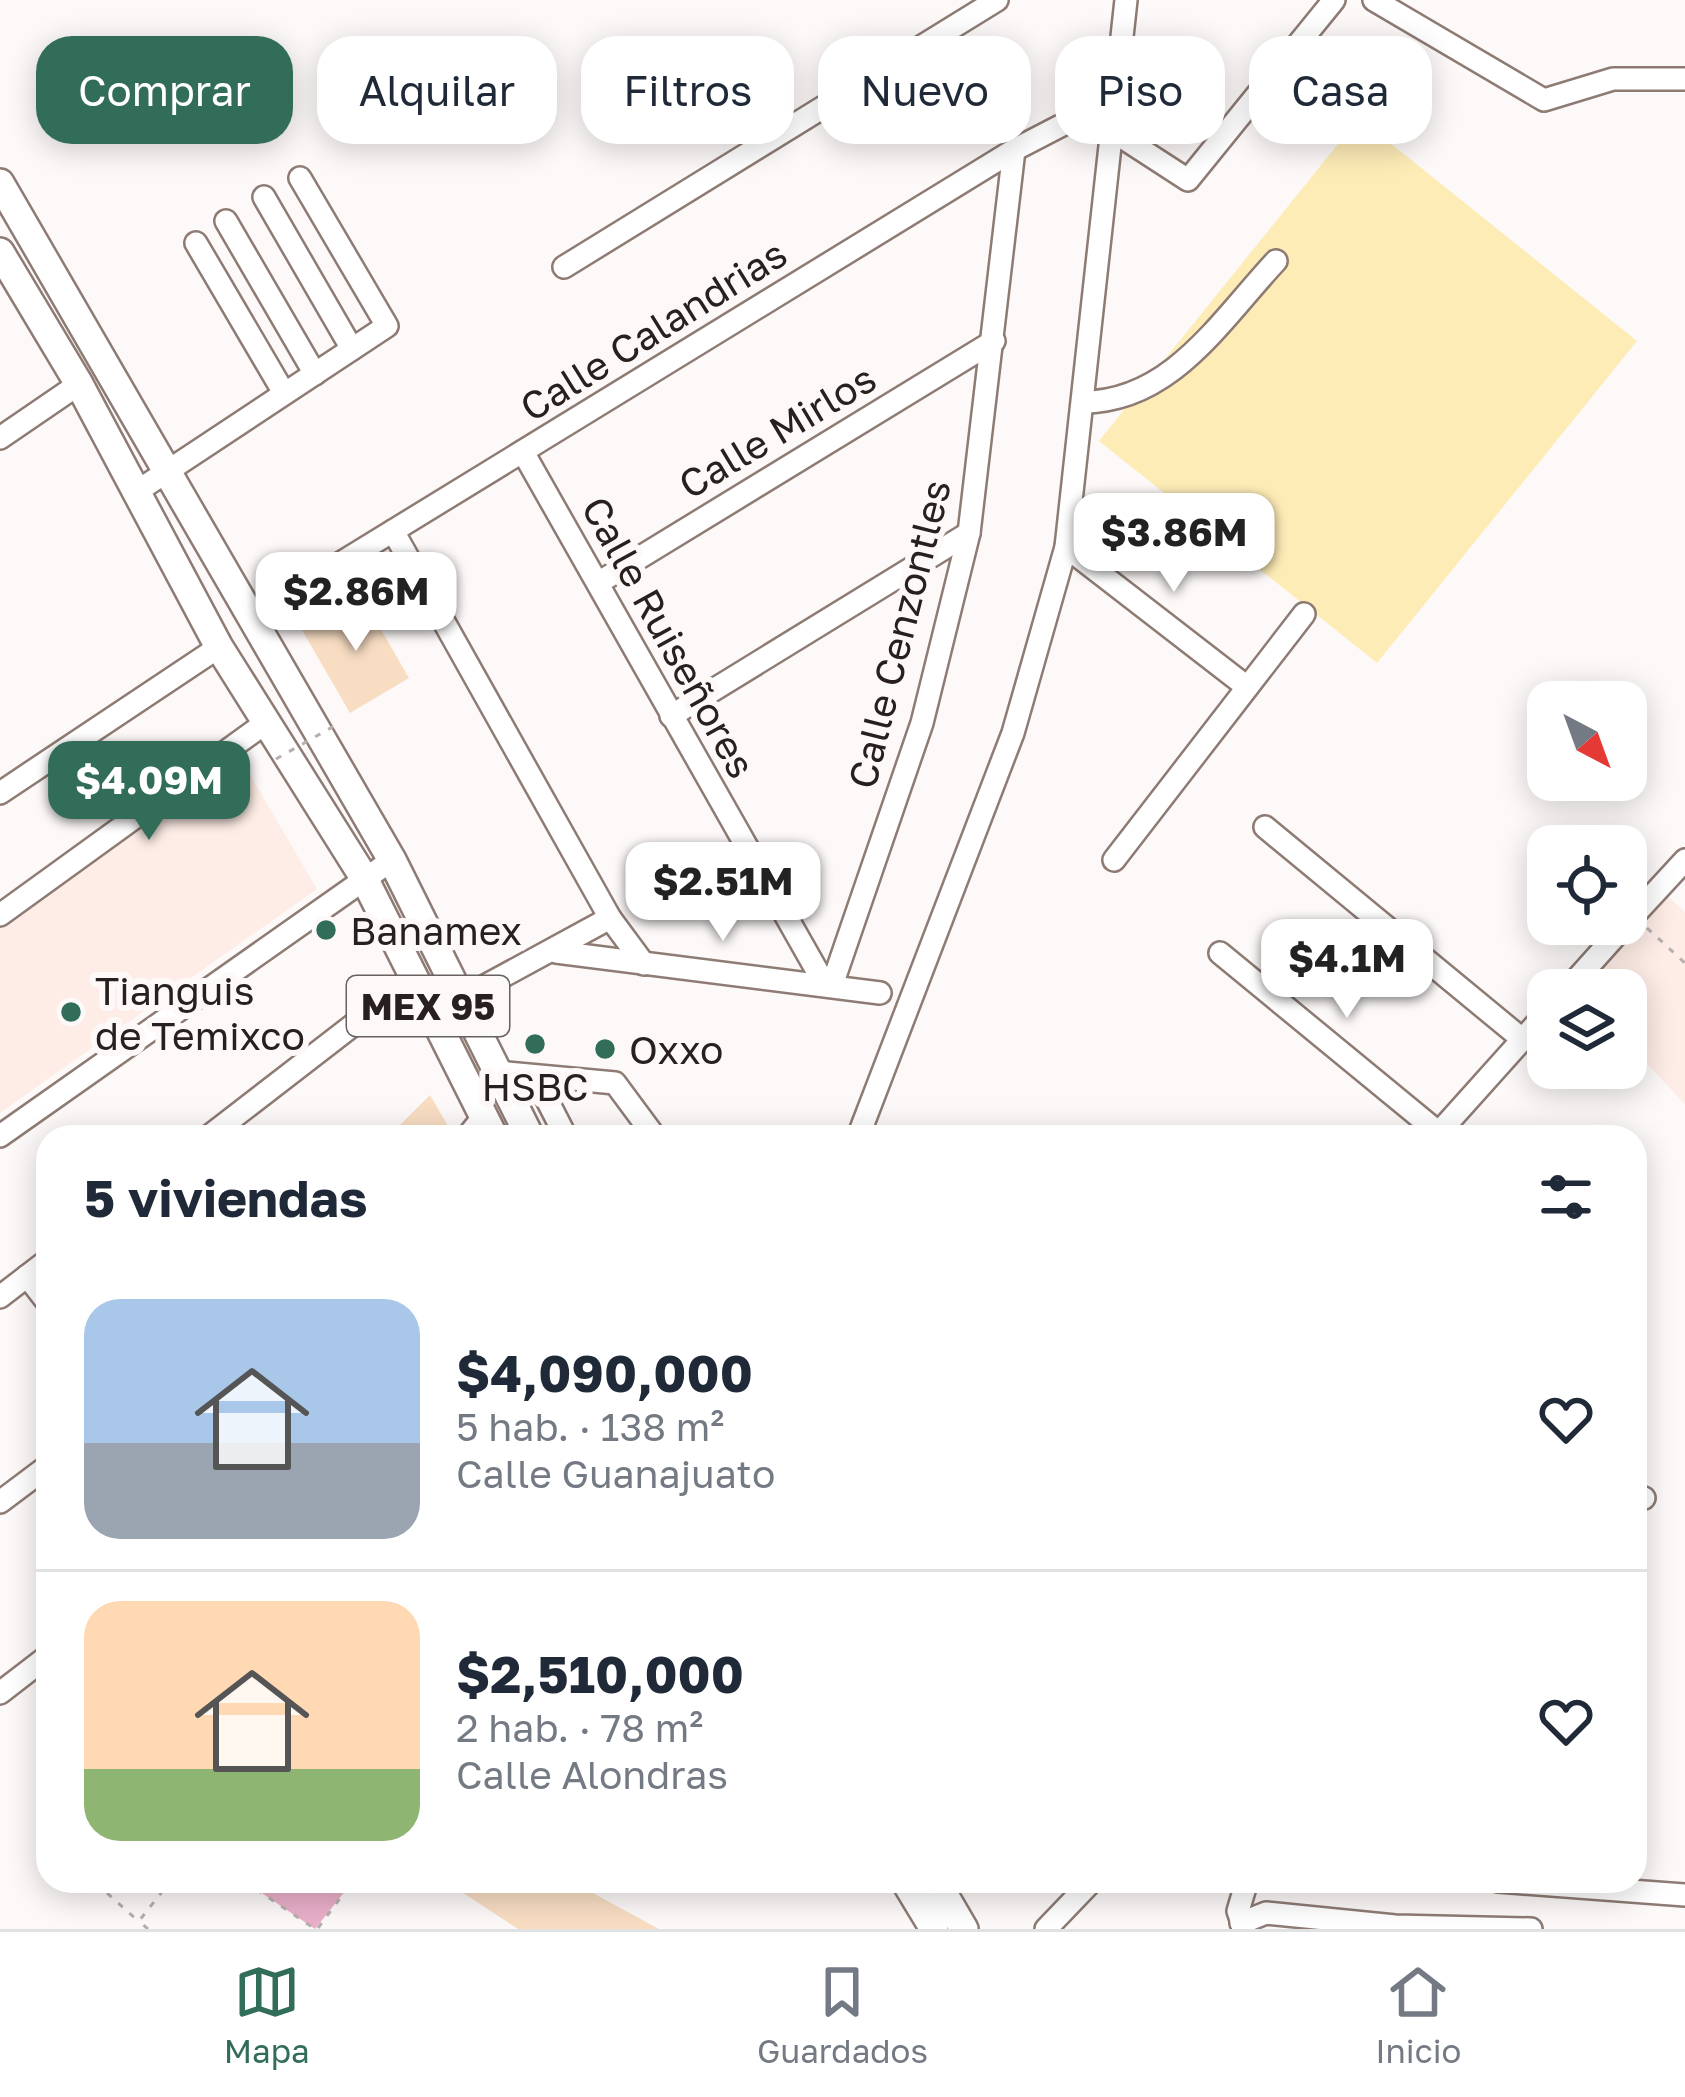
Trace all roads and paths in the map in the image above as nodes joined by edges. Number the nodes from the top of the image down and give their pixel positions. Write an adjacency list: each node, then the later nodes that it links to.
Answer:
1 (1334, 0): 8 (street)
2 (1374, 0): 6 (street)
3 (1122, 1): 5 (street)
4 (981, 4): 20 (street)
5 (1120, 36)
6 (1685, 79)
7 (1055, 129): 12 (street, Calle Calandrias)
8 (1225, 135)
9 (1113, 144): 26 (street)
10 (1133, 144): 11 (street)
11 (1218, 144)
12 (1014, 150): 21 (street, Calle Cenzontles); 30 (street, Calle Calandrias)
13 (300, 178): 22 (street)
14 (0, 183): 27 (main road, MEX 95)
15 (264, 197): 22 (street)
16 (226, 221): 23 (street)
17 (196, 243): 25 (street)
18 (0, 252): 24 (main road, MEX 95)
19 (1276, 261): 26 (street)
20 (564, 267)
21 (994, 341): 34 (street, Calle Cenzontles); 36 (street, Calle Mirlos)
22 (352, 349): 23 (street)
23 (315, 374): 25 (street)
24 (79, 384): 28 (main road, MEX 95); 29 (street)
25 (284, 393): 31 (street)
26 (1083, 402): 35 (street)
27 (127, 406): 28 (main road); 31 (main road, MEX 95)
28 (101, 426): 32 (main road, MEX 95)
29 (0, 438)
30 (523, 452): 33 (street, Calle Calandrias); 36 (street, Calle Ruiseñores)
31 (166, 472): 32 (street); 38 (main road, MEX 95)
32 (136, 492): 39 (main road, MEX 95)
33 (393, 531): 38 (street, Calle Calandrias); 53 (street)
34 (969, 533): 41 (street); 62 (street, Calle Cenzontles)
35 (1066, 547): 40 (street); 73 (street)
36 (598, 583): 41 (street, Calle Ruiseñores)
37 (1304, 614): 40 (street)
38 (251, 618): 47 (main road, MEX 95)
39 (219, 647): 42 (main road, MEX 95); 45 (street)
40 (1246, 687): 48 (street)
41 (671, 716): 62 (street, Calle Ruiseñores)
42 (264, 724): 50 (main road, MEX 95); 52 (street)
43 (336, 724): 44 (path, bridge)
44 (276, 759)
45 (0, 793)
46 (1264, 827): 66 (street)
47 (392, 860): 50 (street); 64 (main road, MEX 95)
48 (1114, 860)
49 (1685, 860): 51 (street)
50 (363, 876): 61 (main road, MEX 95); 76 (street)
51 (1647, 901)
52 (0, 914)
53 (610, 918): 56 (street); 59 (street)
54 (1647, 935): 58 (path)
55 (1607, 945): 60 (street)
56 (556, 952): 59 (street); 64 (street)
57 (1220, 953): 74 (street)
58 (1685, 963)
59 (644, 964): 62 (street)
60 (1586, 969)
61 (414, 978): 68 (street); 69 (main road, MEX 95)
62 (828, 984): 63 (street)
63 (880, 993)
64 (461, 999): 67 (main road, MEX 95)
65 (1527, 1034): 66 (street)
66 (1522, 1040): 75 (street)
67 (498, 1072): 70 (main road, MEX 95); 71 (street); 72 (street)
68 (224, 1125)
69 (479, 1125)
70 (524, 1125)
71 (560, 1125)
72 (647, 1125)
73 (863, 1125)
74 (1425, 1125)
75 (1446, 1125)
76 (0, 1136)
77 (36, 1269): 78 (street)
78 (27, 1276): 79 (street); 80 (street)
79 (36, 1288)
80 (0, 1297)
81 (36, 1475): 82 (street)
82 (0, 1502)
83 (36, 1665): 84 (street)
84 (0, 1693)
85 (1647, 1892): 94 (street)
86 (107, 1893): 95 (path)
87 (161, 1893): 95 (path)
88 (262, 1893): 98 (path)
89 (344, 1893): 98 (path)
90 (912, 1893): 99 (main road)
91 (943, 1893): 100 (main road)
92 (1080, 1893): 101 (street)
93 (1243, 1893): 96 (street)
94 (1685, 1895)
95 (139, 1921): 97 (path)
96 (1243, 1926): 102 (street)
97 (148, 1929)
98 (316, 1929)
99 (934, 1929)
100 (964, 1929)
101 (1046, 1929)
102 (1532, 1929)

